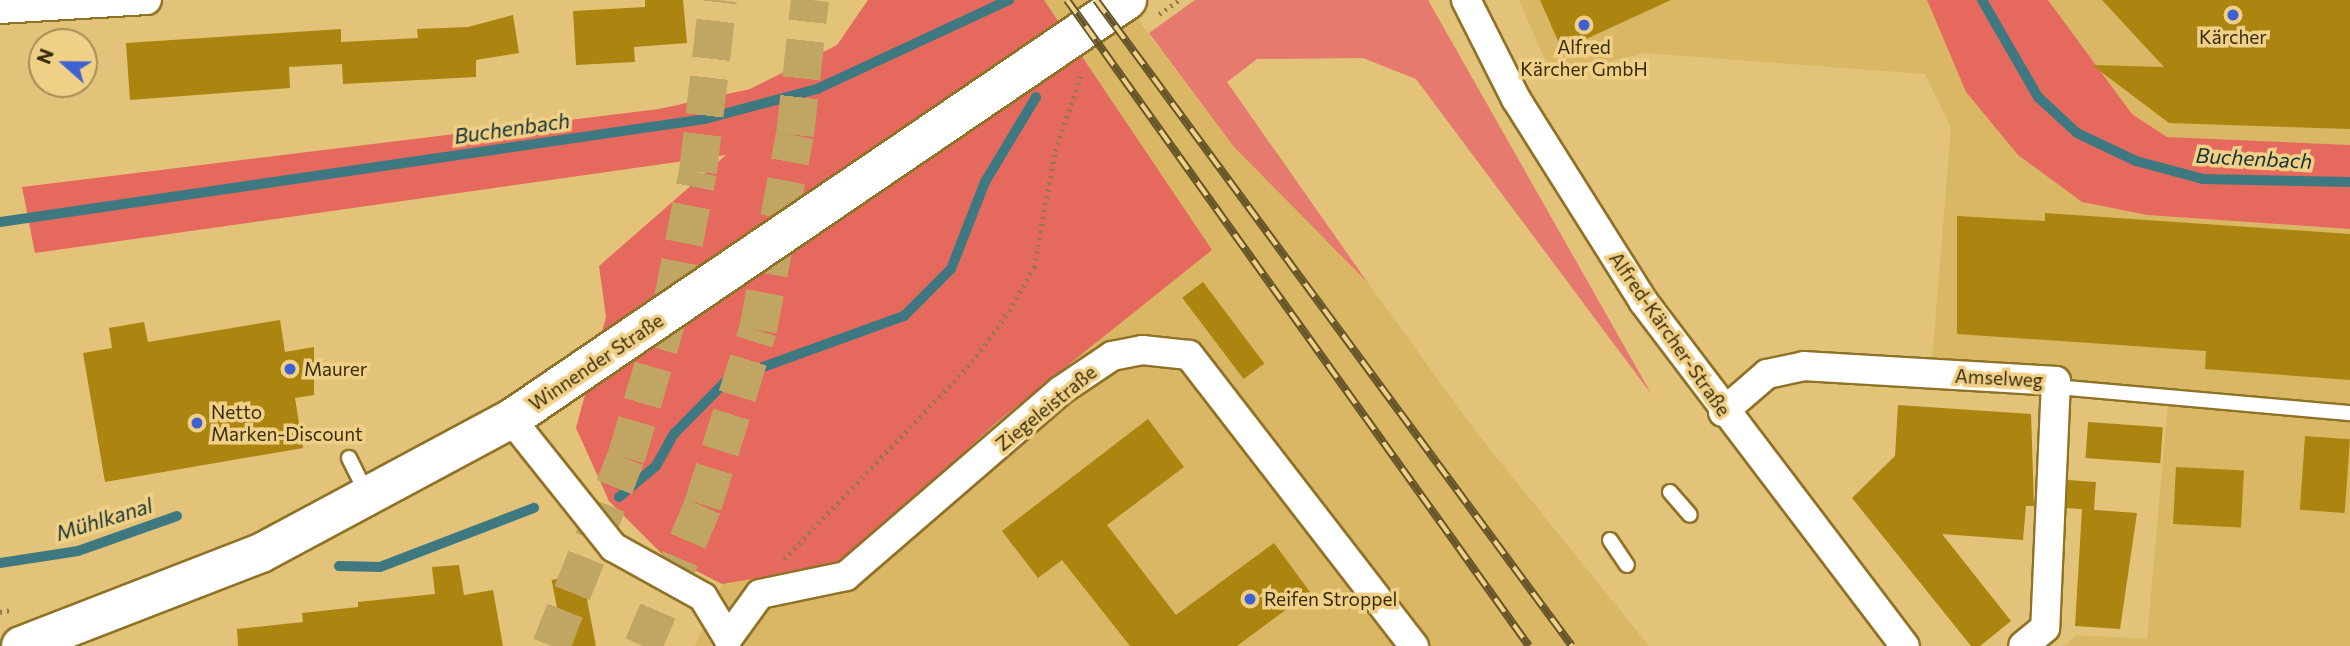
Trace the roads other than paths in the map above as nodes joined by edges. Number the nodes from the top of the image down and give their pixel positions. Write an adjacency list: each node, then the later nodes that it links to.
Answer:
1 (147, 0): 3 (street)
2 (1466, 0): 6 (street, Alfred-Kärcher-Straße)
3 (0, 9)
4 (1141, 9): 8 (street, Winnender Straße)
5 (2056, 387): 6 (street, Amselweg); 7 (lane); 19 (street, Amselweg)
6 (1723, 412): 18 (street, Alfred-Kärcher-Straße)
7 (2350, 413)
8 (511, 419): 11 (street, Winnender Straße); 15 (street)
9 (349, 458): 11 (lane)
10 (1670, 492): 12 (lane)
11 (369, 498): 16 (street, Winnender Straße)
12 (1690, 515)
13 (1610, 540): 14 (lane)
14 (1627, 565)
15 (728, 643): 17 (street, Ziegeleistraße)
16 (21, 646)
17 (1414, 646)
18 (1905, 646)
19 (2024, 646)

